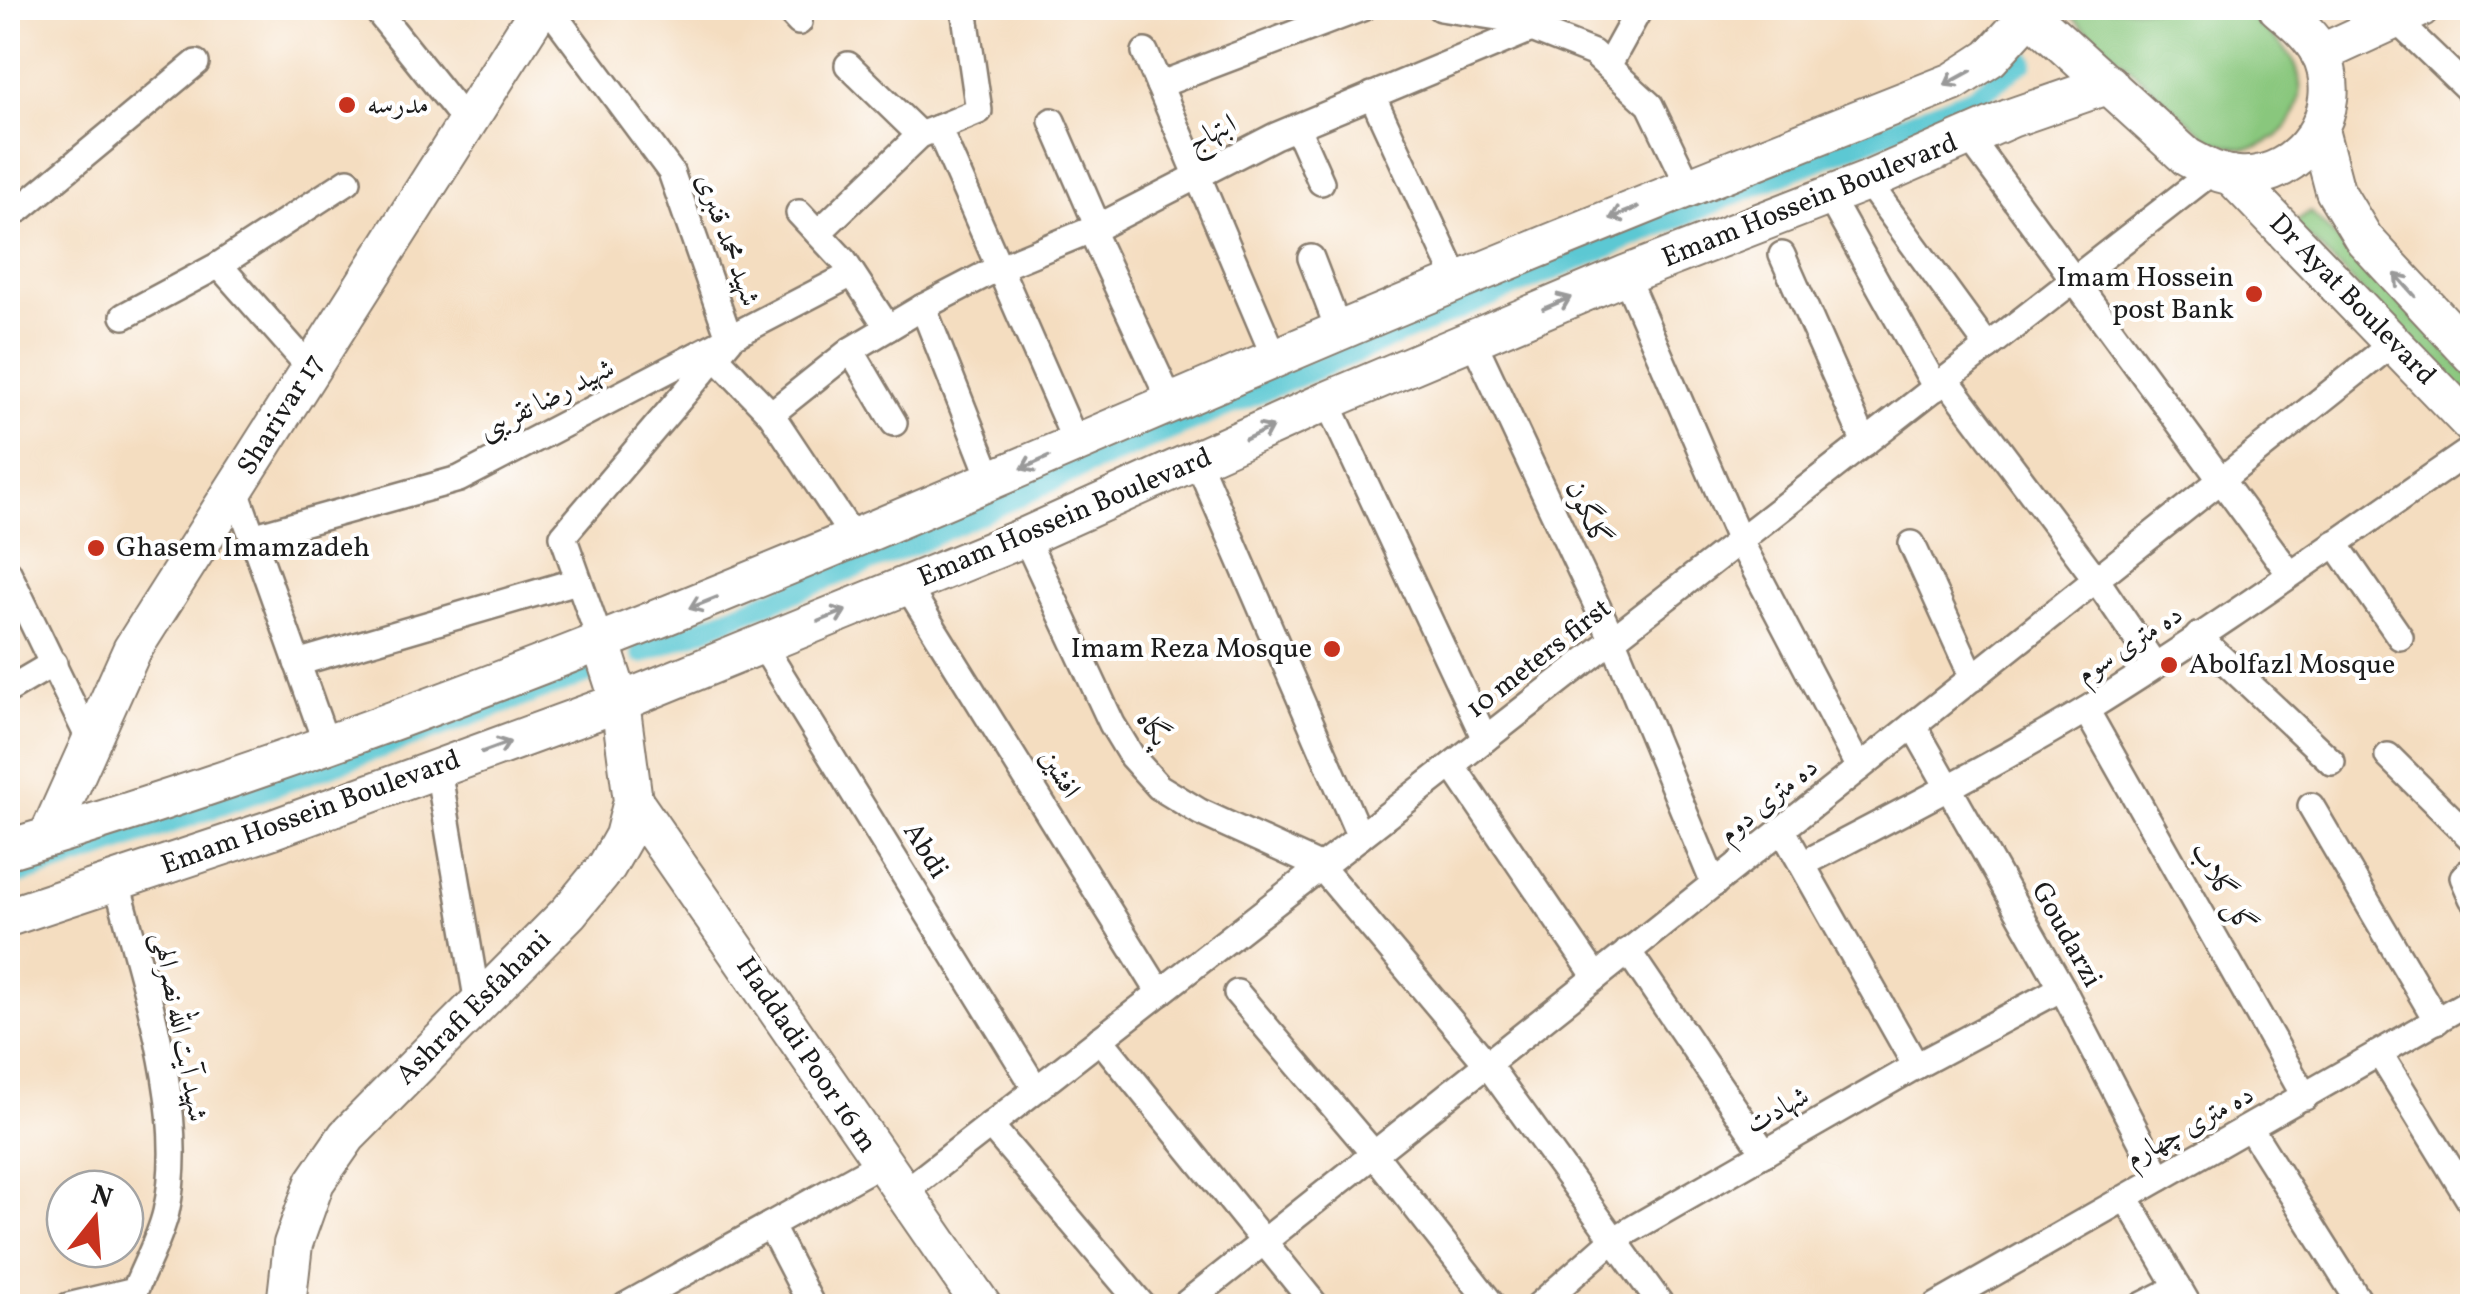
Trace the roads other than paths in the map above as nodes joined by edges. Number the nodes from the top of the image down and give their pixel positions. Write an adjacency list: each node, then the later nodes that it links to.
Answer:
1 (374, 8): 22 (street)
2 (540, 8): 22 (main road, Sharivar 17)
3 (549, 8): 53 (street, شهید محمد قنبری)
4 (964, 8): 25 (street)
5 (1362, 8): 18 (street)
6 (1440, 8): 11 (street)
7 (1640, 8): 16 (street)
8 (2278, 8): 13 (main road)
9 (2026, 11): 17 (main road, Dr Ayat Boulevard); 32 (main road, Emam Hossein Boulevard, one-way to 32)
10 (2407, 13): 13 (main road); 19 (street)
11 (1534, 28): 16 (street); 20 (street, ابتهاج)
12 (1146, 52): 18 (street)
13 (2320, 54): 24 (main road)
14 (196, 63): 35 (street)
15 (848, 65): 25 (street)
16 (1608, 66): 32 (street)
17 (2109, 84): 26 (main road, Emam Hossein Boulevard); 27 (main road, Dr Ayat Boulevard)
18 (1159, 85): 28 (street)
19 (2472, 93)
20 (1372, 96): 23 (street, ابتهاج); 45 (street)
21 (1052, 121): 36 (street)
22 (468, 124): 57 (main road, Sharivar 17)
23 (1298, 128): 28 (street, ابتهاج); 31 (street)
24 (2318, 130): 27 (main road); 55 (main road, Dr Ayat Boulevard, one-way to 24)
25 (929, 132): 37 (street); 41 (street)
26 (1969, 137): 30 (main road, Emam Hossein Boulevard); 44 (street)
27 (2222, 173): 44 (street, 10 meters first); 51 (main road, Dr Ayat Boulevard)
28 (1197, 176): 36 (street, ابتهاج); 56 (street)
29 (348, 181): 40 (street)
30 (1867, 181): 33 (main road, Emam Hossein Boulevard); 52 (street)
31 (1321, 182)
32 (1689, 186): 45 (main road, Emam Hossein Boulevard, one-way to 45)
33 (1829, 196): 43 (main road, Emam Hossein Boulevard); 58 (street)
34 (799, 213): 37 (street)
35 (8, 214)
36 (1095, 228): 41 (street, ابتهاج); 60 (street)
37 (818, 234): 42 (street)
38 (1782, 255): 64 (street)
39 (1310, 258): 49 (street)
40 (218, 265): 47 (street); 57 (street)
41 (998, 268): 46 (street, ابتهاج); 65 (street)
42 (852, 274): 48 (street); 53 (street, شهید رضا تقریبی)
43 (1625, 274): 50 (main road, Emam Hossein Boulevard, one-way to 43); 74 (street)
44 (2076, 278): 52 (street, 10 meters first); 68 (street)
45 (1458, 282): 49 (main road, Emam Hossein Boulevard)
46 (923, 306): 48 (street, ابتهاج); 69 (street)
47 (124, 316)
48 (888, 328): 54 (street, ابتهاج)
49 (1340, 331): 56 (main road, Emam Hossein Boulevard)
50 (1472, 338): 59 (main road, Emam Hossein Boulevard); 85 (street, گلگون)
51 (2393, 343): 63 (main road, Dr Ayat Boulevard); 68 (street, ده متری دوم)
52 (1988, 346): 58 (street, 10 meters first)
53 (723, 348): 61 (street); 71 (street, شهید رضا تقریبی); 80 (street)
54 (851, 350): 61 (street, ابتهاج); 62 (street)
55 (2472, 355)
56 (1274, 358): 60 (main road, Emam Hossein Boulevard)
57 (311, 368): 70 (main road, Sharivar 17)
58 (1941, 383): 64 (street, 10 meters first); 79 (street)
59 (1328, 401): 67 (main road, Emam Hossein Boulevard, one-way to 59); 95 (street)
60 (1171, 403): 65 (main road, Emam Hossein Boulevard)
61 (772, 414): 73 (street)
62 (894, 423)
63 (2472, 425)
64 (1865, 443): 74 (street, 10 meters first)
65 (1077, 444): 69 (main road, Emam Hossein Boulevard, one-way to 69)
66 (2472, 448): 75 (street, ده متری سوم)
67 (1198, 462): 72 (main road, Emam Hossein Boulevard); 108 (street)
68 (2220, 481): 78 (street); 79 (street, ده متری دوم)
69 (992, 482): 73 (main road, Emam Hossein Boulevard)
70 (235, 488): 71 (street); 96 (main road, Sharivar 17)
71 (252, 537): 88 (street)
72 (1025, 537): 81 (main road, Emam Hossein Boulevard); 112 (street, پگاه)
73 (855, 540): 84 (main road, Emam Hossein Boulevard, one-way to 84)
74 (1740, 540): 85 (street, 10 meters first); 101 (street)
75 (2335, 543): 78 (street, ده متری سوم); 83 (street)
76 (1912, 544): 90 (street)
77 (8, 572): 87 (street)
78 (2290, 574): 82 (street, ده متری سوم)
79 (2096, 579): 89 (street); 90 (street, ده متری دوم)
80 (577, 581): 84 (street); 88 (street)
81 (906, 586): 86 (main road, Emam Hossein Boulevard, one-way to 81); 121 (street, افشین)
82 (2198, 636): 89 (street, ده متری سوم); 99 (street)
83 (2400, 637)
84 (614, 638): 92 (main road, Ashrafi Esfahani); 97 (main road, Emam Hossein Boulevard)
85 (1612, 640): 95 (street, 10 meters first); 115 (street, گلگون)
86 (762, 644): 92 (main road, Emam Hossein Boulevard); 130 (street, Abdi)
87 (54, 663): 91 (street); 96 (street)
88 (297, 664): 97 (street)
89 (2155, 666): 93 (street, ده متری سوم)
90 (1972, 678): 94 (street, ده متری دوم)
91 (8, 690)
92 (634, 696): 102 (main road, Emam Hossein Boulevard, one-way to 92); 104 (main road, Ashrafi Esfahani)
93 (2086, 710): 103 (street, ده متری سوم); 131 (street, گل گلاب)
94 (1913, 725): 101 (street, ده متری دوم); 103 (street, Goudarzi)
95 (1486, 739): 100 (street, 10 meters first)
96 (90, 741): 107 (main road, Sharivar 17)
97 (326, 743): 107 (main road, Emam Hossein Boulevard)
98 (2388, 756): 109 (street)
99 (2332, 762)
100 (1452, 765): 108 (street, 10 meters first); 119 (street)
101 (1858, 768): 106 (street, ده متری دوم)
102 (438, 769): 114 (main road, Emam Hossein Boulevard); 124 (street)
103 (1949, 789): 111 (street, ده متری سوم); 120 (street, Goudarzi)
104 (632, 801): 124 (main road, Ashrafi Esfahani); 136 (main road, Haddadi Poor 16 m)
105 (2311, 806): 125 (street)
106 (1782, 829): 111 (street); 115 (street, ده متری دوم)
107 (48, 836): 110 (main road, Emam Hossein Boulevard)
108 (1360, 837): 112 (street, 10 meters first)
109 (2472, 838)
110 (8, 848)
111 (1803, 864): 129 (street)
112 (1320, 868): 121 (street, 10 meters first); 128 (street)
113 (2472, 869): 116 (street)
114 (117, 882): 117 (main road, Emam Hossein Boulevard); 145 (street, شهید آیت الله نصرالهی)
115 (1714, 884): 118 (street, ده متری دوم)
116 (2472, 898)
117 (8, 917)
118 (1628, 952): 119 (street, ده متری دوم); 134 (street)
119 (1596, 977): 128 (street, ده متری دوم)
120 (2062, 988): 129 (street, شهادت); 137 (street, Goudarzi)
121 (1160, 993): 126 (street, 10 meters first)
122 (1237, 993): 135 (street)
123 (2472, 1000): 125 (street, ده متری چهارم)
124 (478, 1004): 148 (main road, Ashrafi Esfahani)
125 (2438, 1021): 127 (street, ده متری چهارم)
126 (1100, 1039): 130 (street, 10 meters first); 143 (street)
127 (2380, 1054): 131 (street, ده متری چهارم); 140 (street)
128 (1487, 1064): 135 (street, ده متری دوم); 142 (street)
129 (1916, 1066): 134 (street, شهادت)
130 (1036, 1090): 132 (street, 10 meters first)
131 (2305, 1096): 133 (street, ده متری چهارم)
132 (990, 1125): 138 (street, 10 meters first); 152 (street)
133 (2250, 1128): 137 (street, ده متری چهارم); 160 (street)
134 (1765, 1153): 142 (street, شهادت)
135 (1374, 1154): 143 (street, ده متری دوم); 155 (street)
136 (880, 1163): 138 (main road, Haddadi Poor 16 m); 141 (street)
137 (2160, 1178): 139 (street, ده متری چهارم)
138 (902, 1194): 151 (main road, Haddadi Poor 16 m)
139 (2126, 1198): 144 (street); 158 (street, ده متری چهارم)
140 (2472, 1204)
141 (770, 1225): 146 (street); 150 (street)
142 (1613, 1240): 156 (street, شهادت); 157 (street)
143 (1263, 1242): 153 (street, ده متری دوم); 154 (street)
144 (2183, 1297): 159 (street)
145 (139, 1298): 147 (street, شهید آیت الله نصرالهی)
146 (660, 1298): 149 (street)
147 (68, 1306)
148 (286, 1306)
149 (625, 1306)
150 (812, 1306)
151 (982, 1306)
152 (1143, 1306)
153 (1182, 1306)
154 (1316, 1306)
155 (1493, 1306)
156 (1538, 1306)
157 (1662, 1306)
158 (1936, 1306)
159 (2140, 1306)
160 (2362, 1306)

